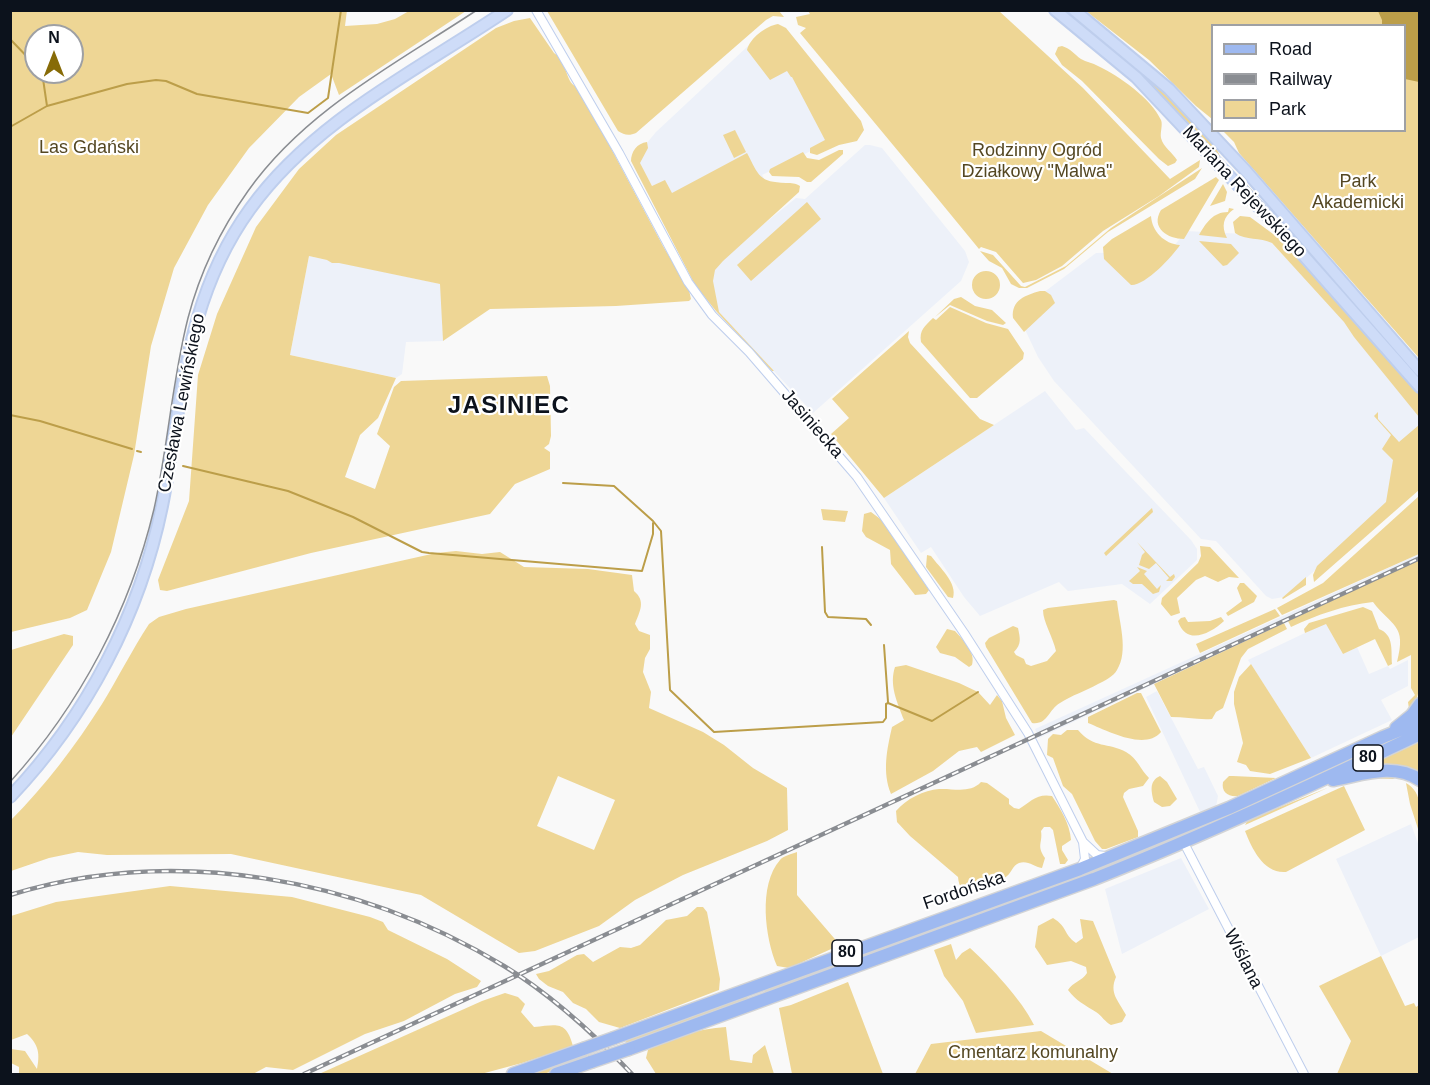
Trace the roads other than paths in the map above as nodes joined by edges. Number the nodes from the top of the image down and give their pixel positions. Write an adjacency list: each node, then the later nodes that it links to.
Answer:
1 (494, 10): 6 (street, Czesława Lewińskiego)
2 (507, 10): 6 (street, Czesława Lewińskiego)
3 (536, 10): 16 (street, Jasiniecka)
4 (1055, 10): 8 (street, Mariana Rejewskiego)
5 (1074, 10): 7 (street, Mariana Rejewskiego)
6 (425, 63): 15 (street, Czesława Lewińskiego)
7 (1419, 372)
8 (1419, 387)
9 (1419, 704): 12 (main road)
10 (1419, 723): 12 (main road, Fordońska / 80)
11 (1419, 734): 14 (main road, Fordońska / 80)
12 (1383, 737): 18 (main road, Fordońska / 80)
13 (1419, 780): 14 (main road)
14 (1317, 782): 17 (main road, Fordońska / 80)
15 (10, 797)
16 (1083, 842): 18 (street); 19 (street)
17 (1184, 843): 21 (main road, Fordońska / 80, bridge); 22 (street, Wiślana)
18 (1118, 854): 19 (main road, Fordońska / 80)
19 (1080, 869): 20 (main road, Fordońska / 80, bridge)
20 (513, 1074)
21 (556, 1074)
22 (1304, 1074)

